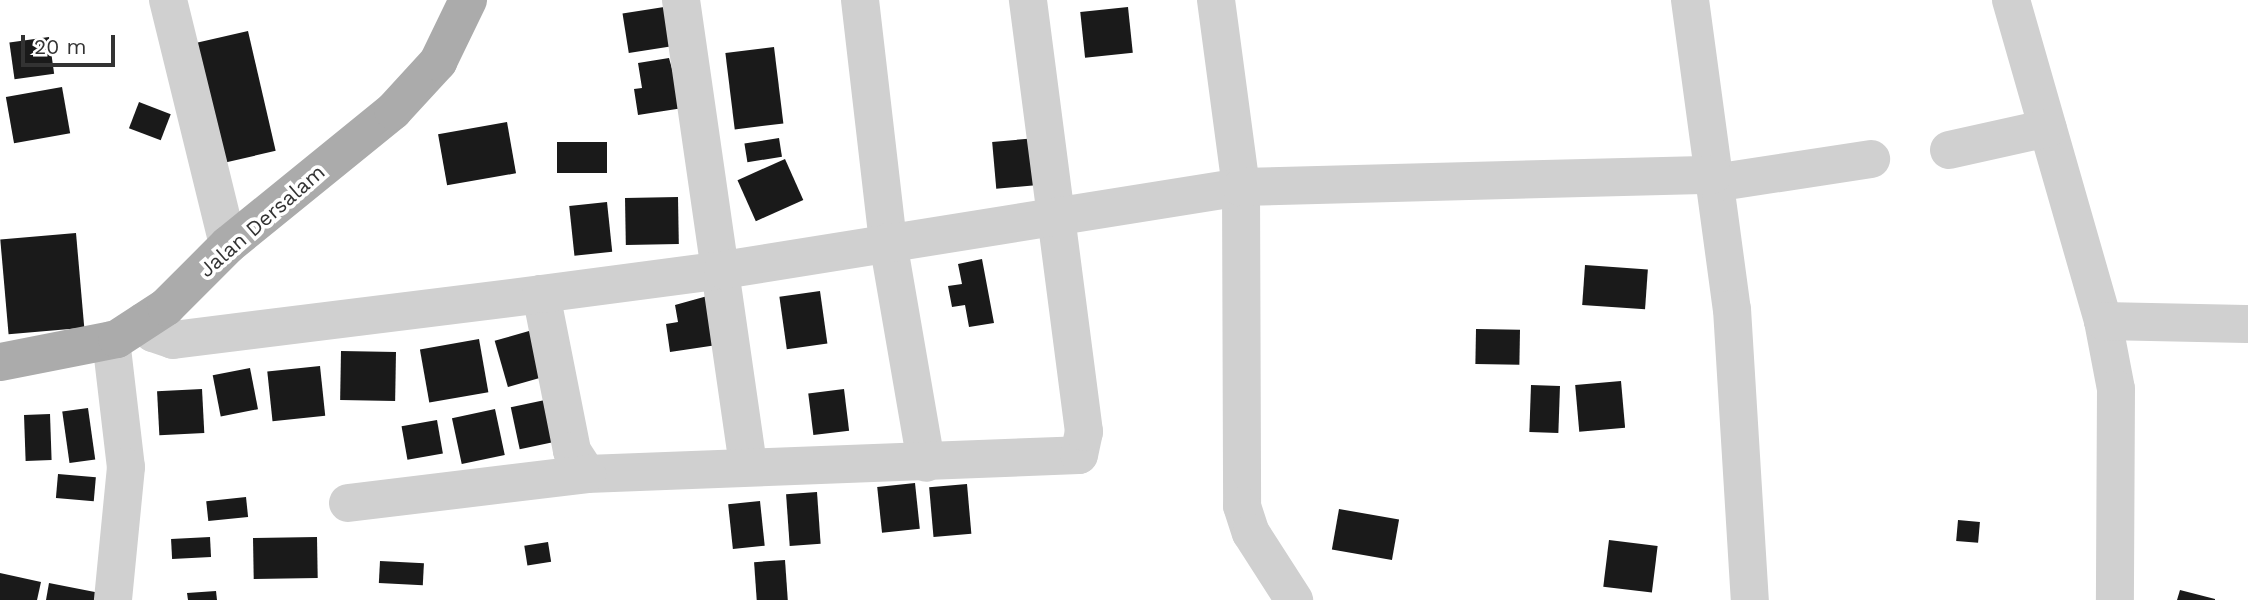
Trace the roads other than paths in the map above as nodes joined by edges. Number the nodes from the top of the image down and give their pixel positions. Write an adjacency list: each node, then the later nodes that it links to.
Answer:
1 (168, 0): 16 (street)
2 (468, 0): 16 (main road, Jalan Dersalam)
3 (681, 0): 17 (street)
4 (860, 0): 15 (street)
5 (1028, 0): 14 (street)
6 (1216, 0): 13 (street)
7 (1690, 0): 12 (street)
8 (2011, 0): 9 (street)
9 (2048, 128): 10 (street); 19 (street)
10 (1949, 150)
11 (1871, 159): 12 (street)
12 (1714, 179): 13 (street); 29 (street)
13 (1241, 187): 14 (street); 28 (street)
14 (1055, 216): 15 (street); 23 (street)
15 (888, 242): 17 (street); 23 (street)
16 (228, 245): 21 (main road, Jalan Dersalam)
17 (723, 270): 18 (street); 24 (street)
18 (541, 295): 21 (street); 25 (street)
19 (2103, 321): 20 (street); 30 (street)
20 (2246, 324)
21 (127, 331): 22 (main road, Jalan Dersalam); 27 (street)
22 (0, 362)
23 (926, 463): 24 (street)
24 (748, 466): 25 (street)
25 (587, 474): 26 (street)
26 (348, 503)
27 (113, 600)
28 (1294, 600)
29 (1749, 600)
30 (2115, 600)

